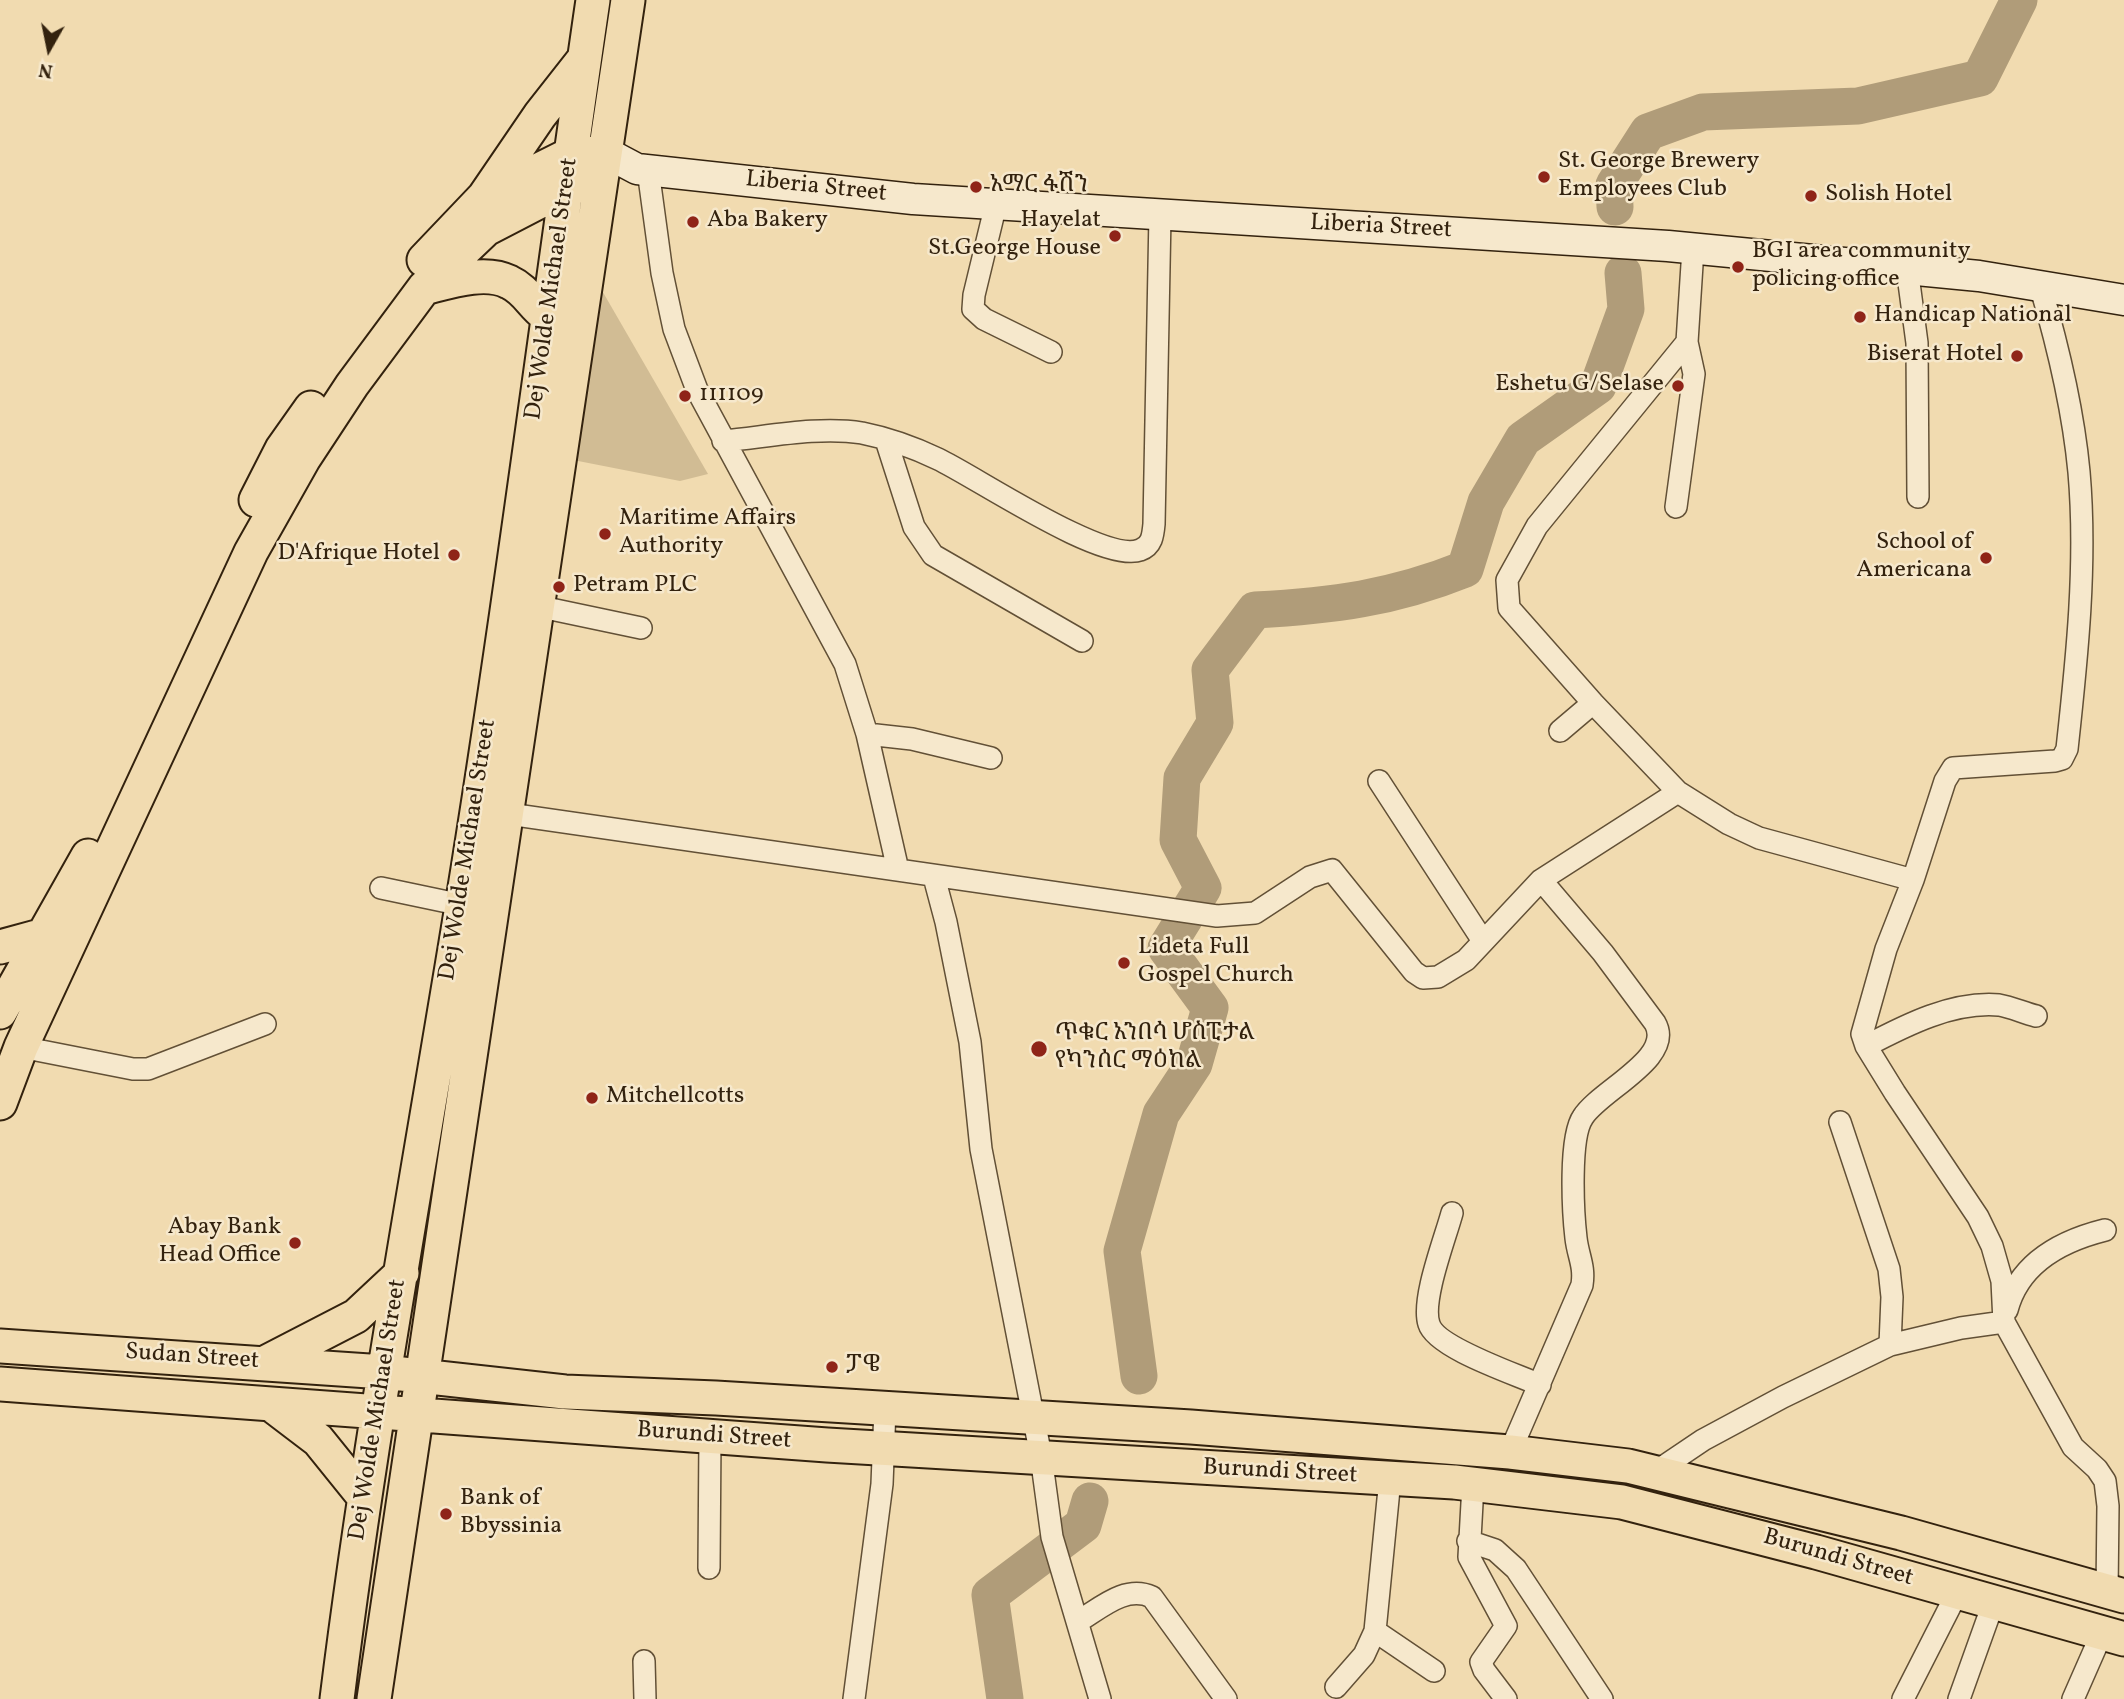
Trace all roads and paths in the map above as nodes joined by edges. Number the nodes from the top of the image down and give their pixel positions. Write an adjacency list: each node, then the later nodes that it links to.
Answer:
1 (593, 0): 3 (main road, Dej Wolde Michael Street)
2 (628, 0): 5 (main road, Dej Wolde Michael Street)
3 (585, 57): 4 (main road, Dej Wolde Michael Street); 8 (main road)
4 (571, 155): 5 (main road); 7 (main road, Dej Wolde Michael Street); 8 (main road)
5 (602, 167): 6 (street, Liberia Street); 7 (main road); 16 (main road, Dej Wolde Michael Street)
6 (643, 170): 9 (street, Liberia Street); 20 (street)
7 (567, 187): 14 (main road); 16 (main road, Dej Wolde Michael Street)
8 (484, 197): 23 (main road)
9 (996, 204): 10 (street, Liberia Street); 18 (street)
10 (1160, 215): 11 (street, Liberia Street); 19 (street)
11 (1693, 249): 12 (street, Liberia Street); 17 (street)
12 (1908, 268): 13 (street, Liberia Street); 21 (street)
13 (2040, 285): 15 (street, Liberia Street); 37 (street)
14 (424, 288): 16 (main road); 23 (main road)
15 (2124, 300)
16 (565, 323): 24 (main road, Dej Wolde Michael Street)
17 (1687, 342): 22 (street); 27 (street)
18 (1051, 352)
19 (886, 440): 20 (street); 26 (street)
20 (723, 441): 29 (street)
21 (1918, 497)
22 (1676, 507)
23 (242, 548): 40 (main road); 44 (main road)
24 (523, 604): 25 (street); 33 (main road, Dej Wolde Michael Street)
25 (641, 628)
26 (1082, 640)
27 (1593, 703): 28 (street); 32 (street)
28 (1560, 731)
29 (867, 734): 30 (street); 34 (street)
30 (991, 758)
31 (1379, 781): 41 (street)
32 (1678, 792): 36 (street); 37 (street)
33 (491, 812): 34 (street); 39 (main road, Dej Wolde Michael Street); 58 (main road, Dej Wolde Michael Street)
34 (898, 870): 35 (street)
35 (934, 877): 41 (street); 66 (street)
36 (1541, 880): 41 (street); 60 (street)
37 (1913, 880): 46 (street)
38 (381, 888): 39 (street)
39 (462, 905): 51 (main road, Dej Wolde Michael Street)
40 (44, 935): 42 (main road); 44 (main road)
41 (1483, 941)
42 (0, 947)
43 (2036, 1016): 46 (street)
44 (9, 1019): 45 (street); 47 (main road)
45 (265, 1024)
46 (1866, 1046): 52 (street)
47 (0, 1103)
48 (1840, 1122): 53 (street)
49 (1452, 1213): 60 (street)
50 (2105, 1230): 52 (street)
51 (402, 1273): 56 (main road); 57 (main road, Dej Wolde Michael Street)
52 (2004, 1322): 53 (street); 83 (street)
53 (1889, 1345): 72 (street)
54 (0, 1346): 55 (main road, Sudan Street)
55 (227, 1360): 56 (main road, Sudan Street); 61 (main road)
56 (265, 1363): 57 (main road, Sudan Street)
57 (384, 1372): 58 (main road, Sudan Street); 64 (main road, Dej Wolde Michael Street)
58 (424, 1378): 63 (main road, Burundi Street); 65 (main road, Dej Wolde Michael Street)
59 (0, 1384): 61 (main road, Sudan Street)
60 (1540, 1385): 70 (street)
61 (231, 1402): 62 (main road, Sudan Street)
62 (272, 1405): 64 (main road, Sudan Street); 76 (main road)
63 (885, 1409): 66 (main road, Burundi Street); 69 (street)
64 (376, 1412): 65 (main road, Sudan Street); 76 (main road, Dej Wolde Michael Street)
65 (417, 1417): 67 (main road, Burundi Street); 92 (main road, Dej Wolde Michael Street)
66 (1032, 1419): 68 (main road, Burundi Street); 71 (street)
67 (710, 1436): 69 (main road, Burundi Street); 80 (street)
68 (1320, 1438): 70 (main road, Burundi Street); 73 (main road)
69 (883, 1448): 71 (main road, Burundi Street); 94 (street)
70 (1510, 1452): 72 (main road, Burundi Street)
71 (1041, 1456): 73 (main road, Burundi Street); 85 (street)
72 (1642, 1468): 77 (main road); 78 (main road, Burundi Street)
73 (1319, 1475): 74 (main road, Burundi Street)
74 (1390, 1479): 75 (main road, Burundi Street); 86 (street)
75 (1473, 1485): 77 (main road, Burundi Street); 79 (street)
76 (364, 1497): 91 (main road, Dej Wolde Michael Street)
77 (1622, 1502): 81 (main road, Burundi Street)
78 (1900, 1533): 81 (main road); 83 (main road, Burundi Street)
79 (1468, 1541): 97 (street); 98 (street)
80 (709, 1568)
81 (1889, 1572): 82 (main road, Burundi Street)
82 (1957, 1593): 84 (main road, Burundi Street); 99 (street)
83 (2115, 1594)
84 (1993, 1604): 87 (main road, Burundi Street); 100 (street)
85 (1079, 1621): 95 (street); 96 (street)
86 (1375, 1631): 89 (street); 90 (street)
87 (2113, 1636): 101 (street)
88 (644, 1661): 93 (street)
89 (1434, 1671)
90 (1336, 1687)
91 (337, 1699)
92 (374, 1699)
93 (645, 1699)
94 (854, 1699)
95 (1100, 1699)
96 (1226, 1699)
97 (1506, 1699)
98 (1602, 1699)
99 (1903, 1699)
100 (1959, 1699)
101 (2073, 1699)

